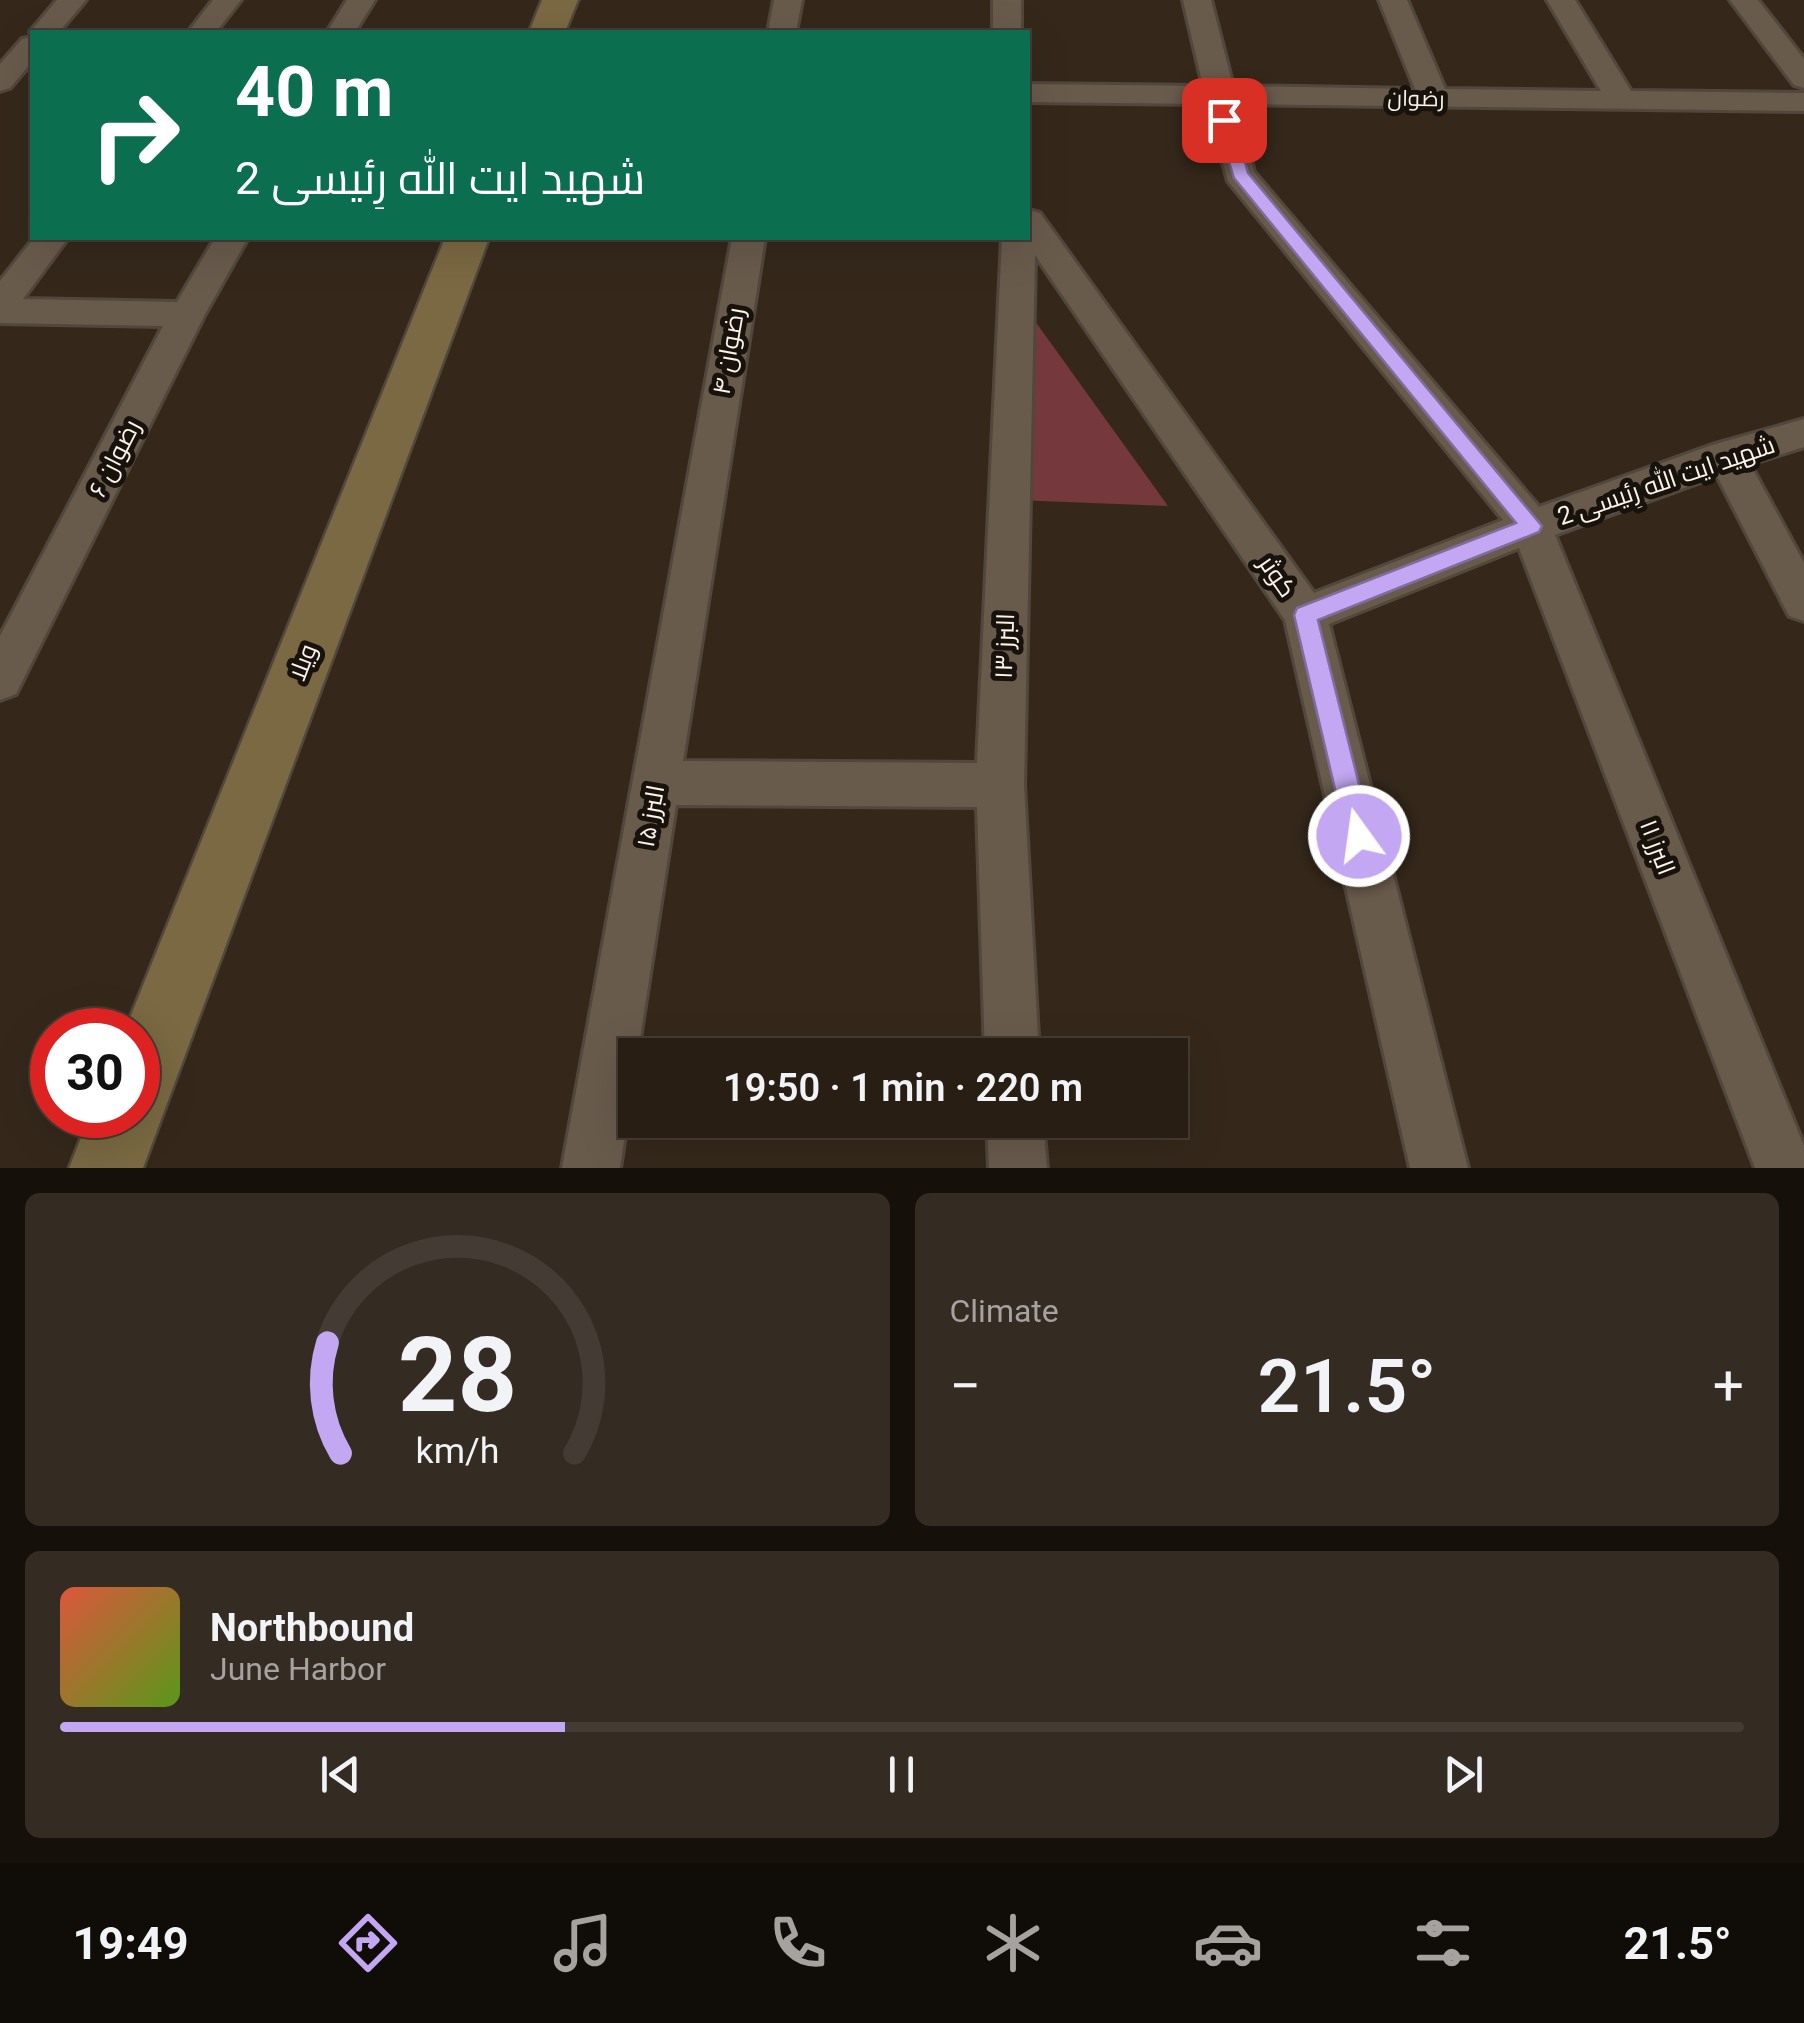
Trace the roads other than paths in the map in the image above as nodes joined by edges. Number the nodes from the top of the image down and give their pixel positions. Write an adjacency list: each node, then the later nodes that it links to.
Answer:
1 (72, 0): 11 (street)
2 (227, 0): 12 (street)
3 (360, 0): 13 (street)
4 (560, 0): 14 (main road)
5 (788, 0): 15 (street)
6 (1007, 0): 16 (street)
7 (1197, 0): 21 (street, البرز ۱۱)
8 (1393, 0): 23 (street)
9 (1562, 0): 24 (street)
10 (1744, 0): 18 (street)
11 (46, 30)
12 (204, 30)
13 (342, 30)
14 (548, 30)
15 (782, 30)
16 (1008, 30)
17 (30, 47): 19 (street)
18 (1804, 79)
19 (0, 82): 20 (street)
20 (30, 82)
21 (1217, 93): 22 (street, رضوان); 23 (street, رضوان); 37 (street, البرز ۱۱)
22 (1030, 94)
23 (1434, 98): 24 (street, رضوان)
24 (1622, 101): 25 (street, رضوان)
25 (1804, 102)
26 (1030, 223): 39 (street, کوثر)
27 (49, 240): 32 (street)
28 (229, 240): 33 (street, رضوان ۶)
29 (466, 240): 43 (main road, ویلا)
30 (748, 240): 36 (street, رضوان ۴)
31 (1019, 240): 42 (street, البرز ۱۳)
32 (0, 308): 33 (street)
33 (187, 314): 40 (street, رضوان ۶)
34 (1804, 433): 35 (street, شهید ایت الله رِئیسی 2)
35 (1726, 456): 37 (street, شهید ایت الله رِئیسی 2); 38 (street)
36 (709, 464): 41 (street, البرز ۱۵)
37 (1531, 526): 39 (street, شهید ایت الله رِئیسی 2); 51 (street, البرز ۱۱)
38 (1804, 603)
39 (1305, 615): 50 (street, کوثر)
40 (0, 680)
41 (656, 783): 42 (street); 48 (street, البرز ۱۵)
42 (1000, 785): 44 (street, البرز ۱۳)
43 (160, 1030)
44 (1011, 1038)
45 (117, 1138): 47 (main road)
46 (1016, 1138): 49 (street)
47 (106, 1168)
48 (591, 1168)
49 (1018, 1168)
50 (1439, 1168)
51 (1784, 1168)

